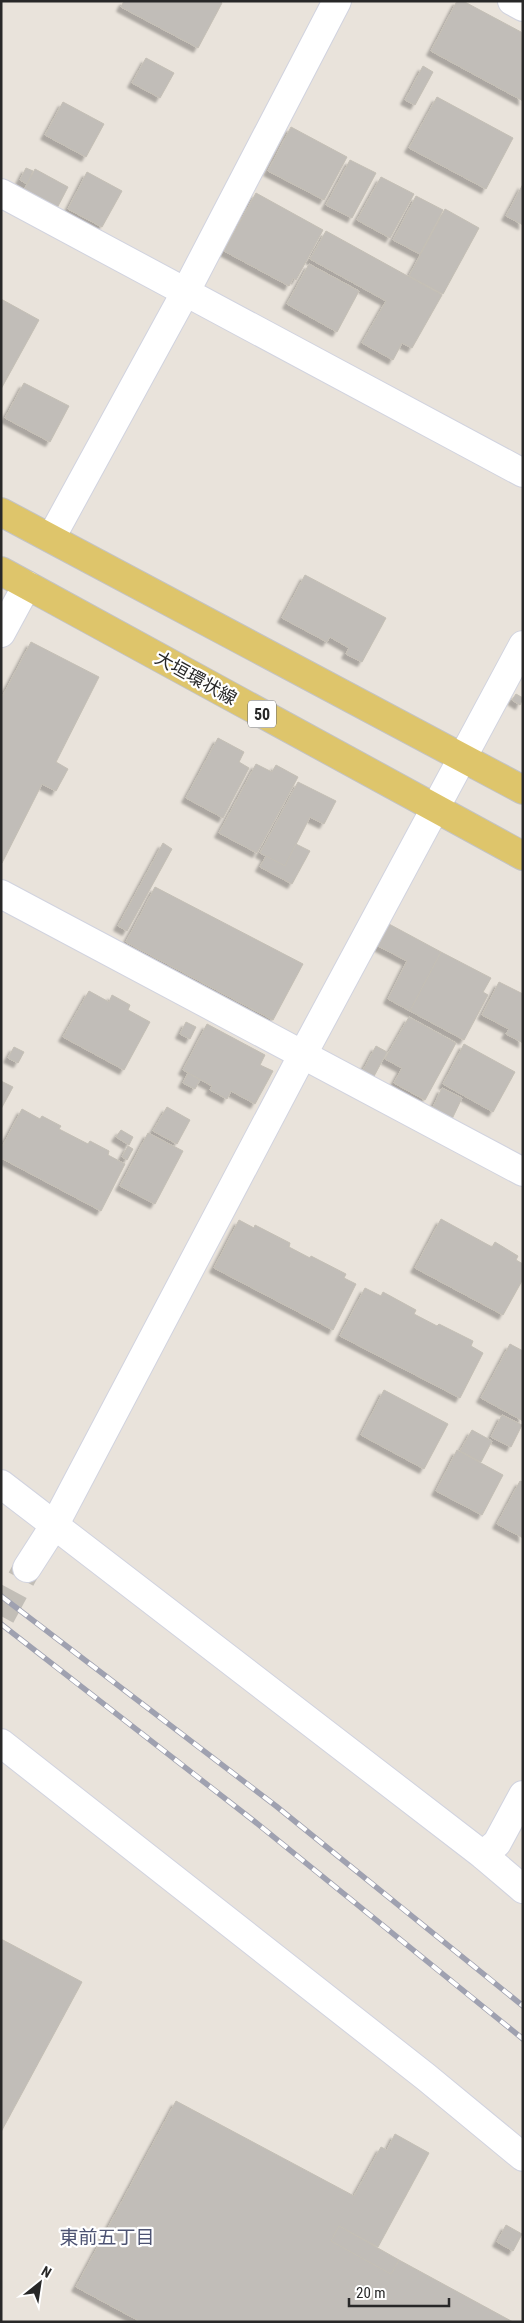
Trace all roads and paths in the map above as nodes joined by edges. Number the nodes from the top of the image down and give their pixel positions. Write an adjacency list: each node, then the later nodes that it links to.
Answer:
1 (337, 1): 5 (street)
2 (512, 1): 3 (street)
3 (523, 7)
4 (1, 193): 5 (street)
5 (185, 292): 6 (street); 8 (street)
6 (523, 472)
7 (1, 512): 8 (main road)
8 (51, 538): 13 (main road)
9 (1, 571): 10 (main road, 大垣環状線 / 50)
10 (27, 585): 11 (street); 15 (main road, 大垣環状線 / 50)
11 (1, 633)
12 (523, 646): 13 (street)
13 (463, 757): 14 (main road); 15 (street)
14 (523, 790)
15 (434, 809): 16 (main road, 大垣環状線 / 50); 18 (street)
16 (523, 856)
17 (1, 894): 18 (street)
18 (303, 1054): 19 (street); 21 (street)
19 (523, 1172)
20 (1, 1484): 21 (street)
21 (54, 1526): 22 (street); 25 (street)
22 (27, 1568)
23 (1, 1743): 27 (street)
24 (523, 1796): 25 (street)
25 (483, 1855): 26 (street)
26 (523, 1889)
27 (518, 2147)

